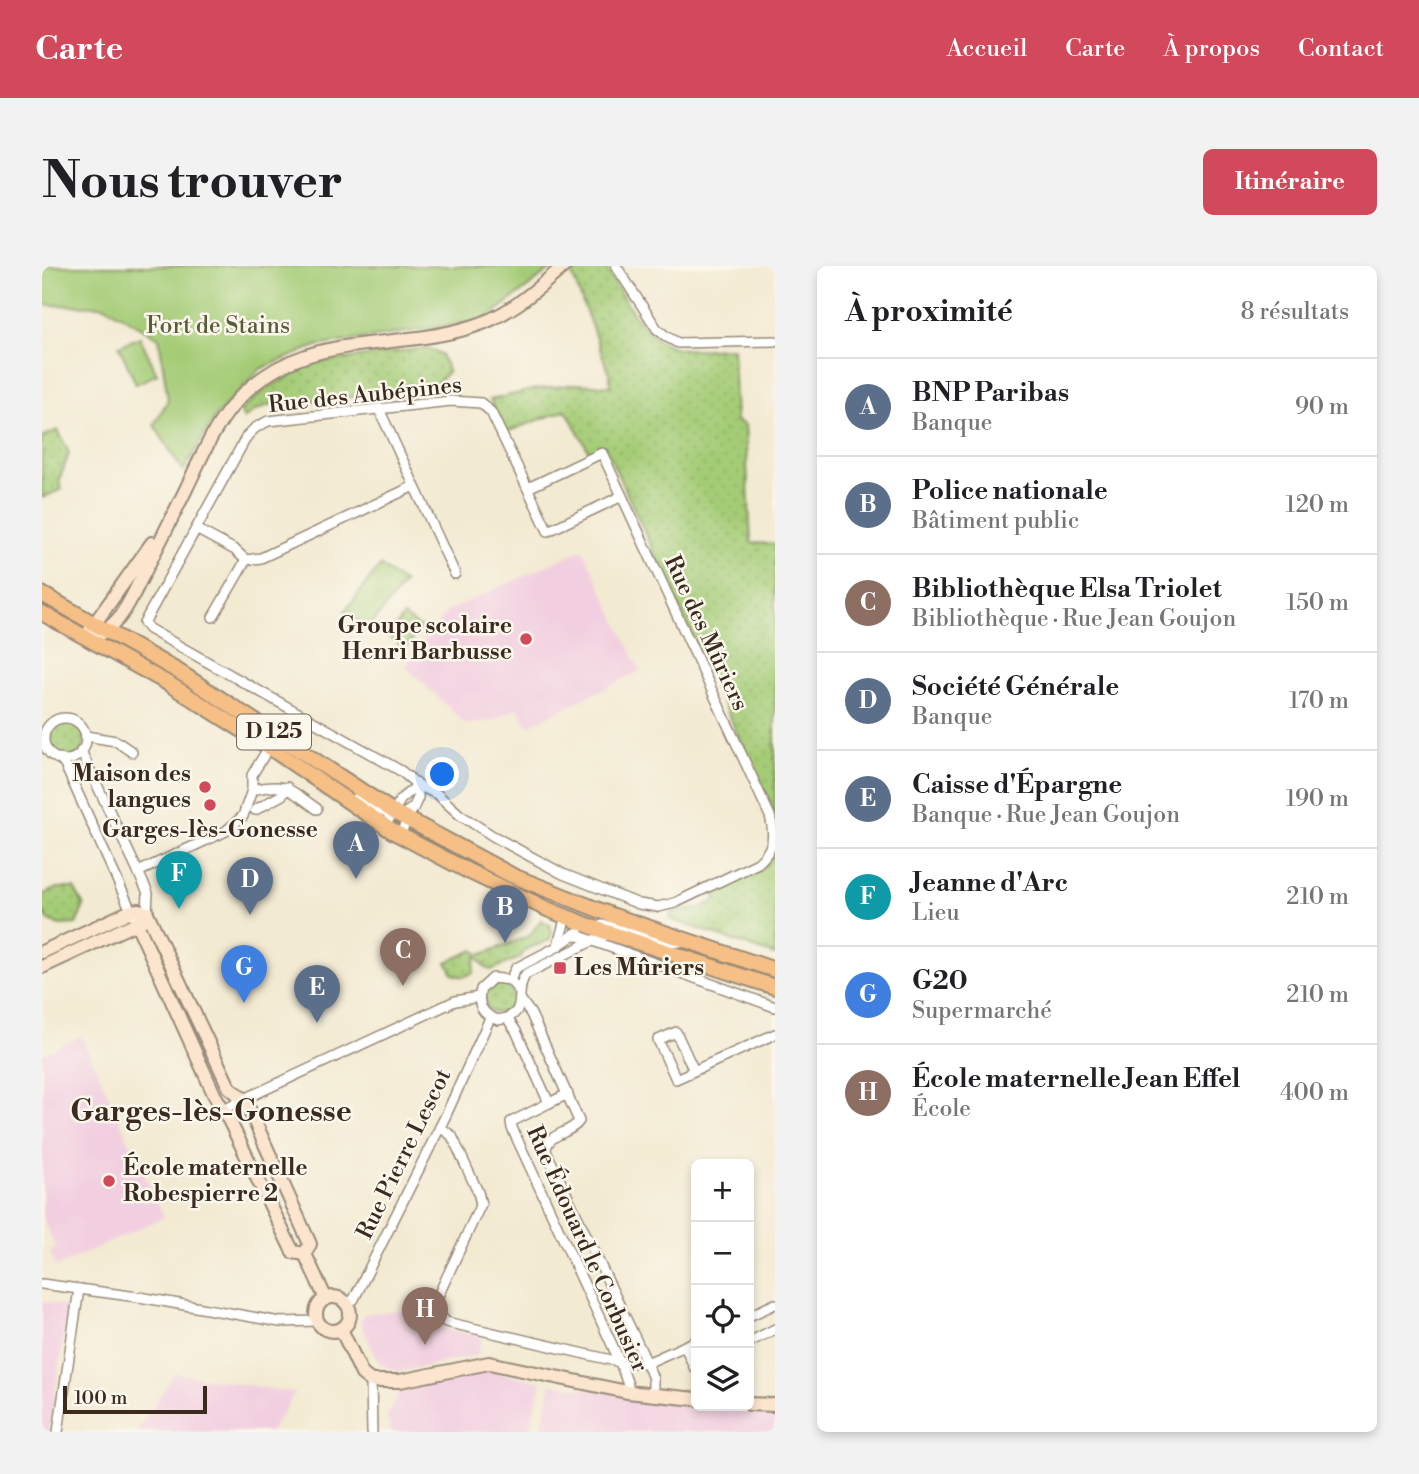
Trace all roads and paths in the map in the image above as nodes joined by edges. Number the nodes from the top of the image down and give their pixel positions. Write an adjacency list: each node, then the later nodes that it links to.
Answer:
1 (564, 266): 8 (street)
2 (616, 266): 3 (street)
3 (775, 341)
4 (379, 409): 5 (street); 6 (street, Rue des Aubépines); 9 (street, Rue des Aubépines)
5 (414, 486): 10 (street); 11 (street)
6 (527, 488): 7 (street, Rue des Aubépines); 7 (street, Rue des Mûriers)
7 (622, 496): 25 (street, Rue des Mûriers)
8 (176, 511): 14 (street); 16 (street)
9 (196, 529): 10 (street); 25 (street, Rue des Aubépines)
10 (246, 560): 15 (street)
11 (455, 574)
12 (42, 594): 16 (main road, D 125)
13 (42, 613): 17 (main road, D 125)
14 (121, 614): 16 (street); 18 (street)
15 (213, 617)
16 (100, 626): 17 (street); 18 (main road, D 125)
17 (86, 637): 20 (main road, D 125)
18 (129, 642): 30 (main road, D 125)
19 (86, 736): 21 (street); 22 (street); 23 (street)
20 (269, 747): 27 (street); 30 (main road, D 125)
21 (81, 751): 24 (street); 31 (street)
22 (132, 752)
23 (45, 753): 24 (street)
24 (60, 758): 33 (street)
25 (418, 785): 30 (street); 30 (street)
26 (287, 788): 27 (street); 28 (street); 29 (street)
27 (252, 790): 31 (street)
28 (317, 808)
29 (255, 810)
30 (399, 816): 32 (main road, D 125); 35 (main road, D 125)
31 (138, 872): 34 (street)
32 (585, 906): 37 (street); 38 (main road, D 125)
33 (131, 911): 34 (street); 36 (street); 40 (street)
34 (147, 913): 36 (street); 53 (street)
35 (566, 916): 37 (main road, D 125); 39 (street)
36 (137, 924): 41 (street); 55 (street)
37 (599, 932): 38 (street); 39 (street); 44 (main road, D 125); 45 (street); 47 (street)
38 (686, 941): 42 (main road, D 125)
39 (558, 946): 43 (street)
40 (42, 952)
41 (42, 967)
42 (775, 971)
43 (510, 979): 45 (street); 46 (street)
44 (775, 987)
45 (521, 996): 49 (street); 52 (street, Rue Édouard le Corbusier)
46 (479, 997): 48 (street); 53 (street)
47 (775, 1007)
48 (490, 1018): 49 (street); 56 (street, Rue Pierre Lescot)
49 (507, 1018): 54 (street, Rue Édouard le Corbusier)
50 (775, 1034): 51 (street)
51 (694, 1071): 51 (street)
52 (568, 1094): 54 (street, Rue Édouard le Corbusier); 72 (street, Rue Édouard le Corbusier)
53 (245, 1100): 55 (street); 57 (street)
54 (549, 1103): 71 (street, Rue Édouard le Corbusier)
55 (223, 1109): 57 (street)
56 (440, 1127): 61 (street, Rue Pierre Lescot); 71 (street)
57 (304, 1254): 60 (street)
58 (42, 1284): 59 (street)
59 (79, 1289): 64 (street); 79 (street)
60 (326, 1299): 61 (street); 64 (street)
61 (347, 1304): 65 (street)
62 (775, 1304): 63 (street)
63 (754, 1314)
64 (318, 1321): 65 (street)
65 (341, 1329): 73 (street)
66 (775, 1329): 67 (street)
67 (754, 1340)
68 (691, 1343): 69 (street)
69 (685, 1346): 70 (street); 72 (street)
70 (691, 1360)
71 (620, 1362): 72 (street); 74 (street, Rue Édouard le Corbusier)
72 (647, 1363): 75 (street, Rue Édouard le Corbusier)
73 (371, 1381): 74 (street); 80 (street)
74 (627, 1392): 75 (street)
75 (653, 1396): 76 (street)
76 (691, 1399)
77 (754, 1404): 78 (street)
78 (775, 1405)
79 (58, 1432)
80 (372, 1432)

